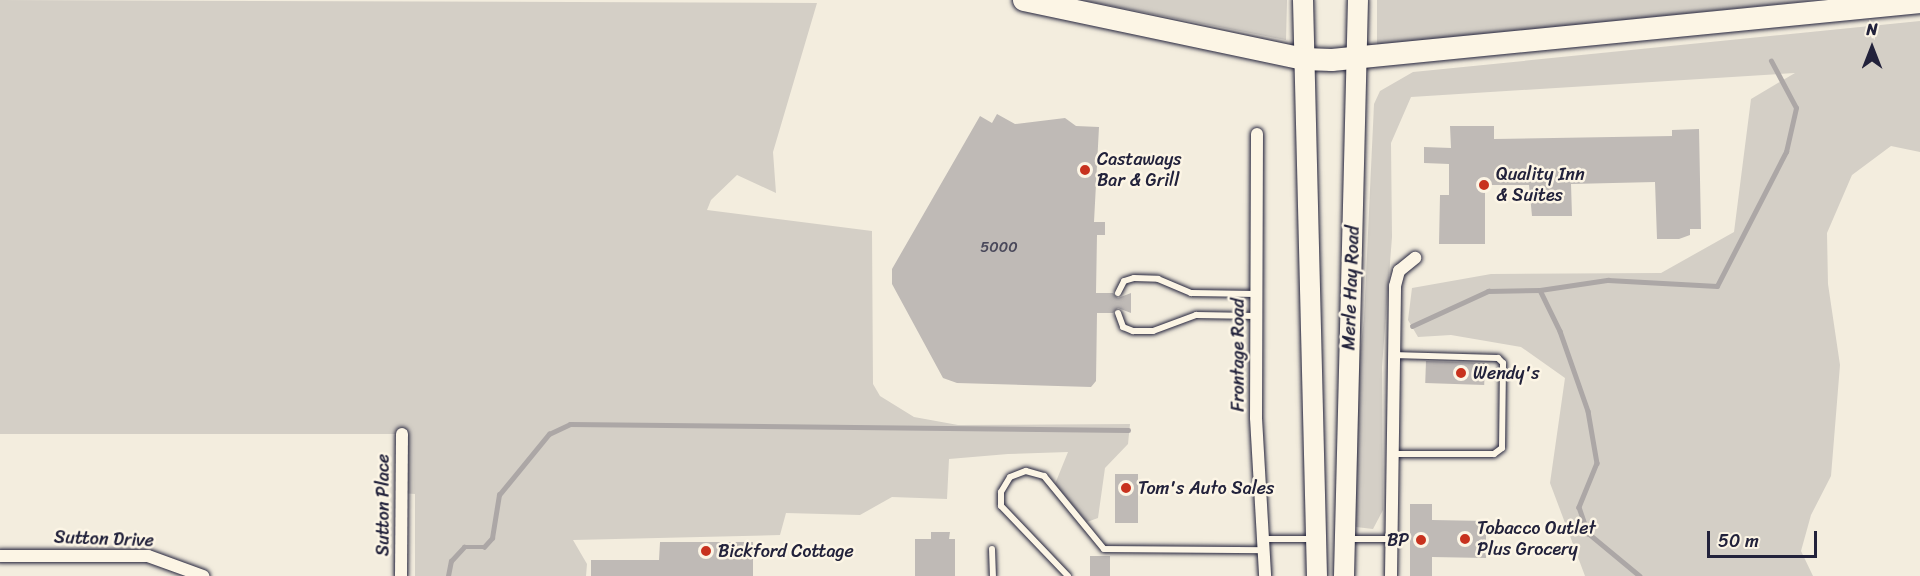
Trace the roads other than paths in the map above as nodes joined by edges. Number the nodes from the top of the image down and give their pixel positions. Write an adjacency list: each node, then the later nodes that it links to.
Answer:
1 (1024, 0): 5 (highway)
2 (1303, 0): 5 (main road, Merle Hay Road)
3 (1358, 0): 6 (main road, Merle Hay Road)
4 (1920, 2): 6 (highway)
5 (1304, 59): 6 (highway); 16 (main road, Merle Hay Road)
6 (1359, 60): 17 (main road, Merle Hay Road)
7 (1257, 134): 10 (street, Frontage Road)
8 (1415, 258): 13 (street)
9 (1118, 293): 10 (lane)
10 (1257, 294): 12 (street, Frontage Road)
11 (1118, 313): 12 (lane)
12 (1257, 316): 19 (street, Frontage Road)
13 (1392, 355): 15 (street); 15 (lane)
14 (402, 434): 23 (street, Sutton Place)
15 (1390, 454): 18 (street)
16 (1317, 539): 19 (lane); 27 (main road, Merle Hay Road)
17 (1344, 539): 18 (lane); 28 (main road, Merle Hay Road)
18 (1391, 539): 29 (street)
19 (1266, 544): 25 (lane); 26 (street, Frontage Road)
20 (992, 549): 24 (lane)
21 (0, 555): 22 (street, Sutton Drive)
22 (203, 576)
23 (401, 576)
24 (993, 576)
25 (1068, 576)
26 (1265, 576)
27 (1317, 576)
28 (1344, 576)
29 (1391, 576)

